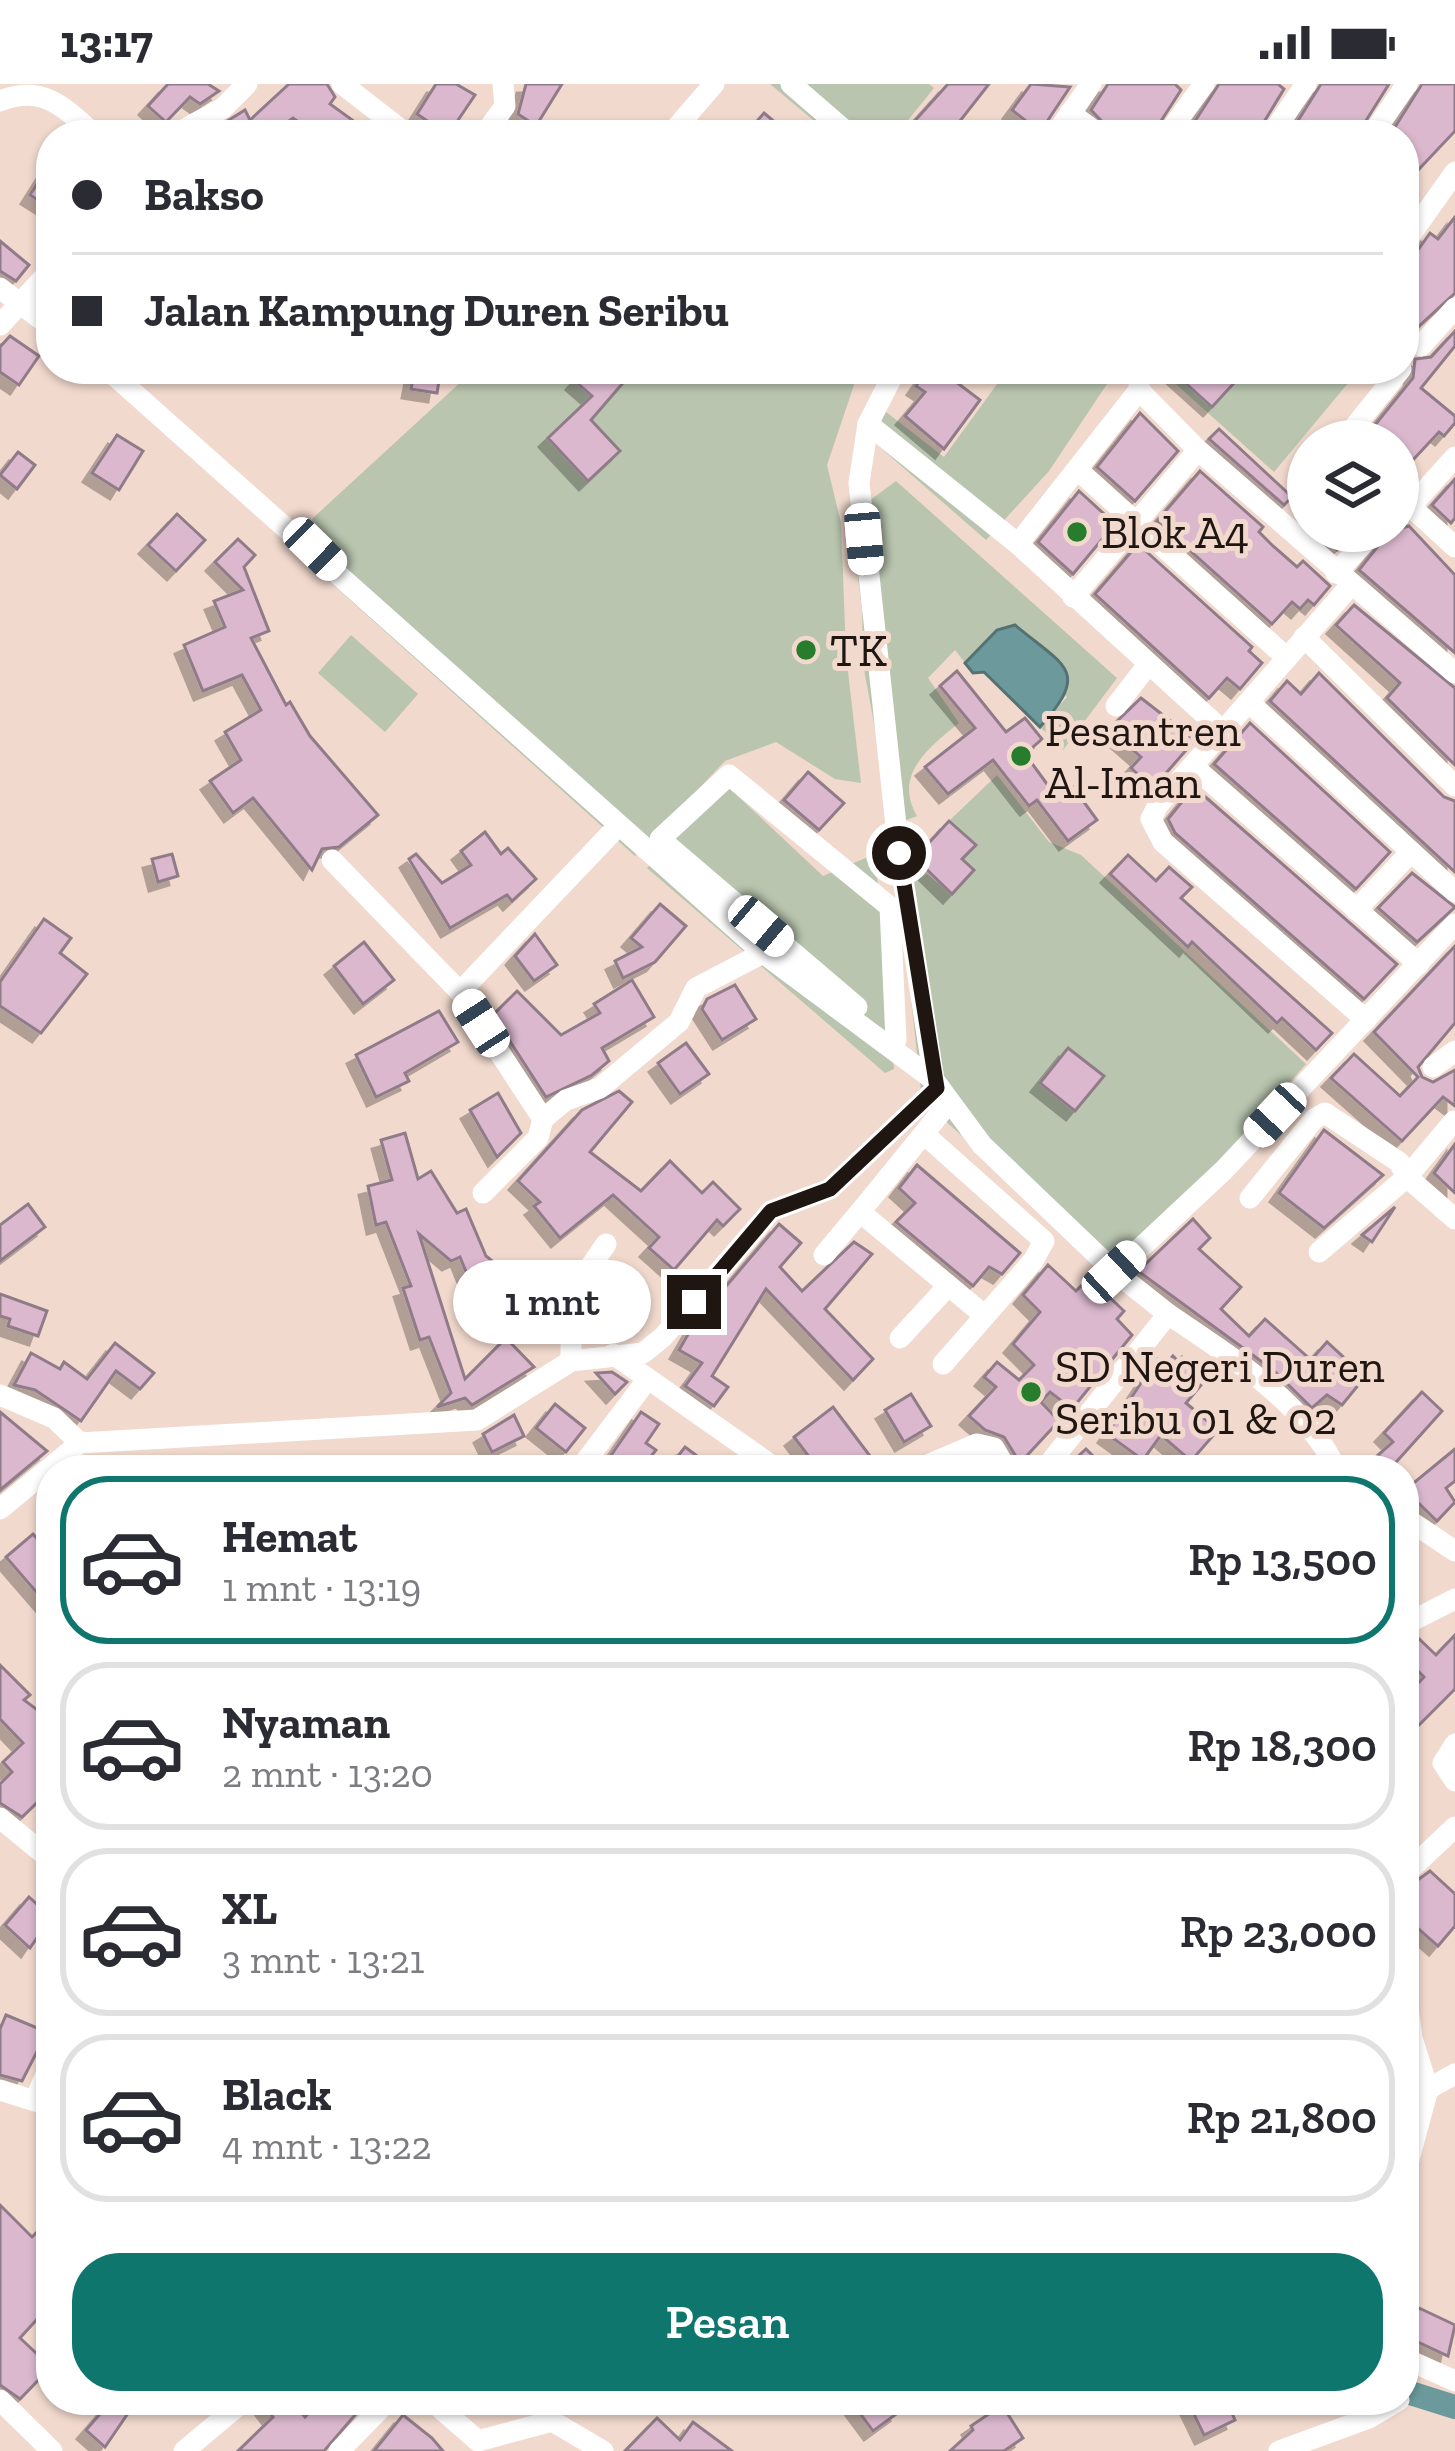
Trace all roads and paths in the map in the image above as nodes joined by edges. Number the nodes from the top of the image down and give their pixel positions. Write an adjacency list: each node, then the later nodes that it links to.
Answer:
1 (247, 84): 14 (street)
2 (342, 84): 15 (street)
3 (503, 84): 16 (street)
4 (714, 84): 17 (street)
5 (791, 84): 18 (street)
6 (1091, 84): 12 (street)
7 (1204, 84): 21 (street)
8 (1306, 84): 22 (street)
9 (1407, 84): 23 (street)
10 (53, 90): 11 (street); 13 (street)
11 (0, 101)
12 (1070, 112): 19 (street); 20 (street)
13 (81, 120)
14 (201, 120)
15 (389, 120)
16 (495, 120)
17 (683, 120)
18 (833, 120)
19 (1065, 120)
20 (1080, 120)
21 (1178, 120)
22 (1281, 120)
23 (1382, 120)
24 (1455, 172): 25 (street)
25 (1419, 223)
26 (36, 286): 28 (street)
27 (0, 288): 28 (street)
28 (19, 305): 30 (street); 31 (street)
29 (1455, 308): 32 (street)
30 (36, 317)
31 (0, 325)
32 (1419, 334)
33 (124, 384): 60 (street)
34 (888, 384): 39 (street)
35 (1136, 384): 42 (street)
36 (1143, 384): 40 (street)
37 (1390, 384): 38 (street)
38 (1360, 420)
39 (868, 424): 46 (street); 73 (street)
40 (1198, 450): 45 (street); 49 (street)
41 (1455, 457): 43 (street)
42 (1079, 471): 45 (street); 46 (street)
43 (1419, 487)
44 (1419, 516): 47 (street)
45 (1137, 520): 50 (street); 52 (street)
46 (1018, 544): 50 (street)
47 (1455, 547)
48 (1361, 552): 49 (street)
49 (1344, 579): 51 (street); 54 (street)
50 (1072, 597): 53 (street)
51 (1304, 638): 52 (street); 59 (street)
52 (1287, 658): 55 (street)
53 (1148, 666): 56 (street); 57 (street)
54 (1455, 673)
55 (1251, 704): 57 (street); 61 (street)
56 (1116, 706)
57 (1225, 733): 58 (street)
58 (1194, 767): 64 (street); 69 (street)
59 (1455, 786)
60 (618, 826): 66 (street); 68 (street)
61 (1411, 852): 63 (street); 64 (street)
62 (332, 860): 68 (street)
63 (1455, 892)
64 (1356, 910): 67 (street)
65 (1455, 924): 67 (street)
66 (763, 953): 73 (street); 74 (street)
67 (1419, 964): 69 (street)
68 (460, 992): 74 (street)
69 (1366, 1020): 85 (street)
70 (896, 1040): 70 (street); 73 (street)
71 (1455, 1051): 72 (street)
72 (1432, 1067)
73 (937, 1084): 76 (street); 85 (street); 90 (street)
74 (543, 1119): 78 (street)
75 (1454, 1121): 77 (street)
76 (923, 1134): 80 (street); 88 (street)
77 (1407, 1177): 79 (street); 81 (street); 83 (street)
78 (483, 1193)
79 (1250, 1198)
80 (860, 1212): 84 (street); 86 (street)
81 (1455, 1219)
82 (606, 1244): 91 (street)
83 (1319, 1252)
84 (824, 1256)
85 (1114, 1272): 87 (street)
86 (947, 1287): 88 (street); 89 (street)
87 (1168, 1314): 101 (street); 102 (street)
88 (984, 1315): 92 (street)
89 (900, 1338)
90 (612, 1354): 91 (street); 93 (street)
91 (571, 1361): 95 (street)
92 (943, 1364)
93 (647, 1379): 97 (street); 98 (street)
94 (0, 1395): 95 (street)
95 (80, 1443): 96 (street)
96 (66, 1455)
97 (590, 1455)
98 (754, 1455)
99 (951, 1455): 100 (street)
100 (998, 1455)
101 (1056, 1455)
102 (1330, 1455)
103 (36, 1480): 104 (street)
104 (0, 1510)
105 (1419, 1527): 106 (street)
106 (1455, 1551)
107 (1455, 1599): 108 (street)
108 (1419, 1617)
109 (1455, 1744): 110 (street)
110 (1455, 1781)
111 (0, 1818): 113 (street)
112 (1455, 1827): 114 (street)
113 (36, 1848)
114 (1419, 1859)
115 (1419, 2060): 117 (street)
116 (1455, 2074): 117 (street)
117 (1428, 2089): 120 (street)
118 (0, 2090): 119 (street)
119 (36, 2101)
120 (1419, 2122)
121 (1419, 2367): 122 (street)
122 (1455, 2381)
123 (0, 2400): 128 (street)
124 (227, 2415): 129 (street)
125 (374, 2415): 130 (street)
126 (448, 2415): 131 (street)
127 (1374, 2415): 132 (street)
128 (52, 2451)
129 (184, 2451)
130 (339, 2451)
131 (602, 2451)
132 (1279, 2451)

